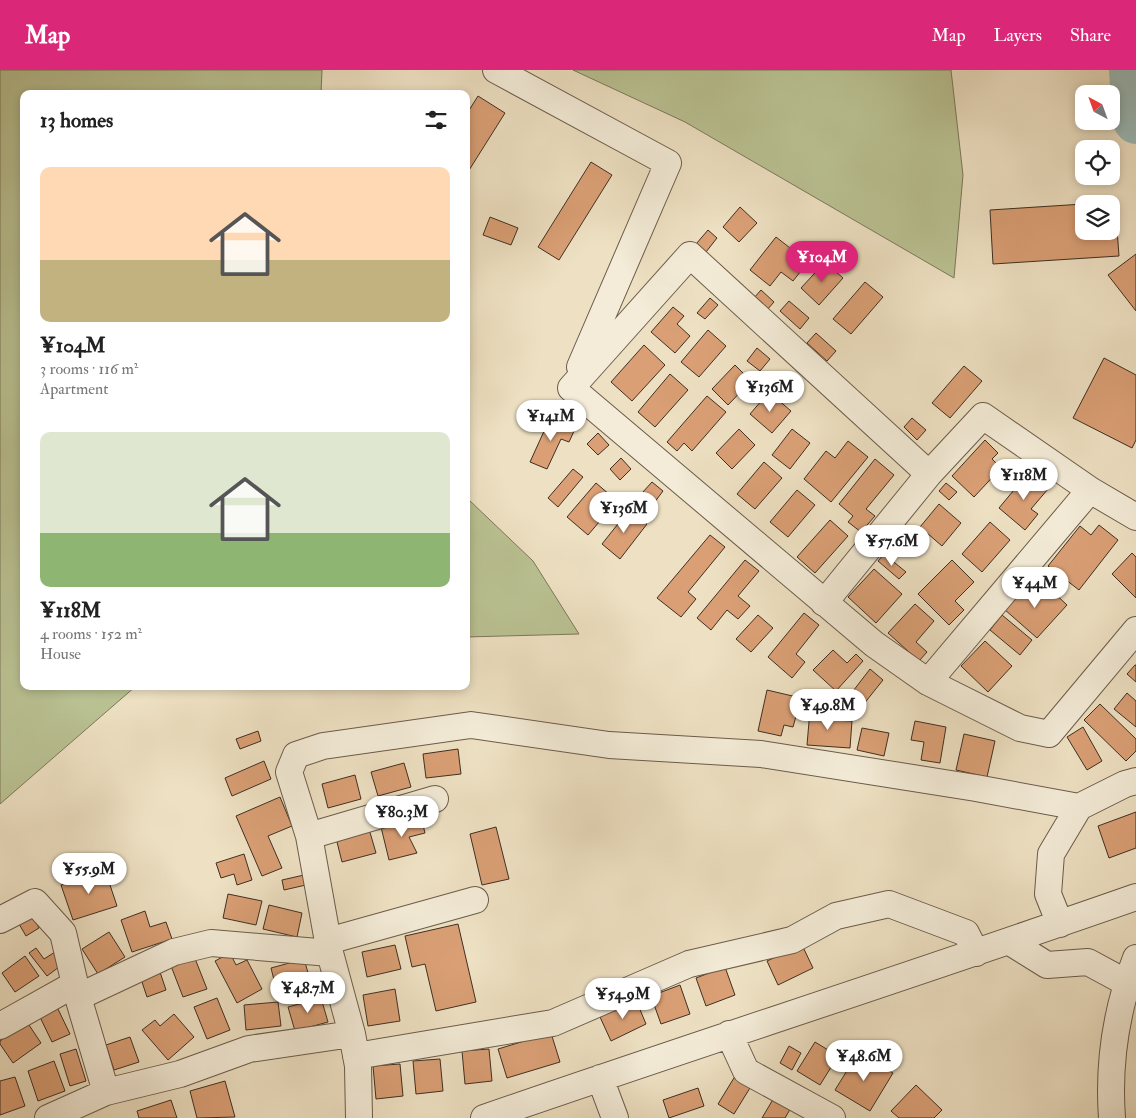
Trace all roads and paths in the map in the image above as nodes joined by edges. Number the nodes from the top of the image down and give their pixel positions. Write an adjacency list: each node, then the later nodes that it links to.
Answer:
1 (496, 70): 2 (street)
2 (571, 388): 3 (street); 6 (street)
3 (929, 474): 4 (street); 6 (street)
4 (1090, 490): 5 (street); 8 (street)
5 (1136, 517)
6 (824, 603): 8 (street)
7 (1136, 630): 8 (street)
8 (928, 682)
9 (1136, 781): 11 (street)
10 (435, 799): 12 (street)
11 (1079, 807): 12 (street); 16 (street)
12 (309, 836): 18 (street)
13 (1136, 897): 16 (street)
14 (475, 900): 18 (street)
15 (0, 920): 22 (street)
16 (1060, 924): 17 (street)
17 (1010, 942): 19 (street); 21 (street)
18 (329, 947): 22 (street); 25 (street)
19 (976, 953): 24 (street); 25 (street)
20 (1136, 958): 21 (street)
21 (1132, 987): 33 (street)
22 (77, 990): 23 (street); 27 (street)
23 (0, 1026)
24 (729, 1034): 26 (street); 32 (street)
25 (354, 1045): 27 (street); 29 (street)
26 (600, 1078): 30 (street); 31 (street)
27 (106, 1092): 28 (street)
28 (48, 1118)
29 (359, 1118)
30 (484, 1118)
31 (614, 1118)
32 (832, 1118)
33 (1112, 1118)

